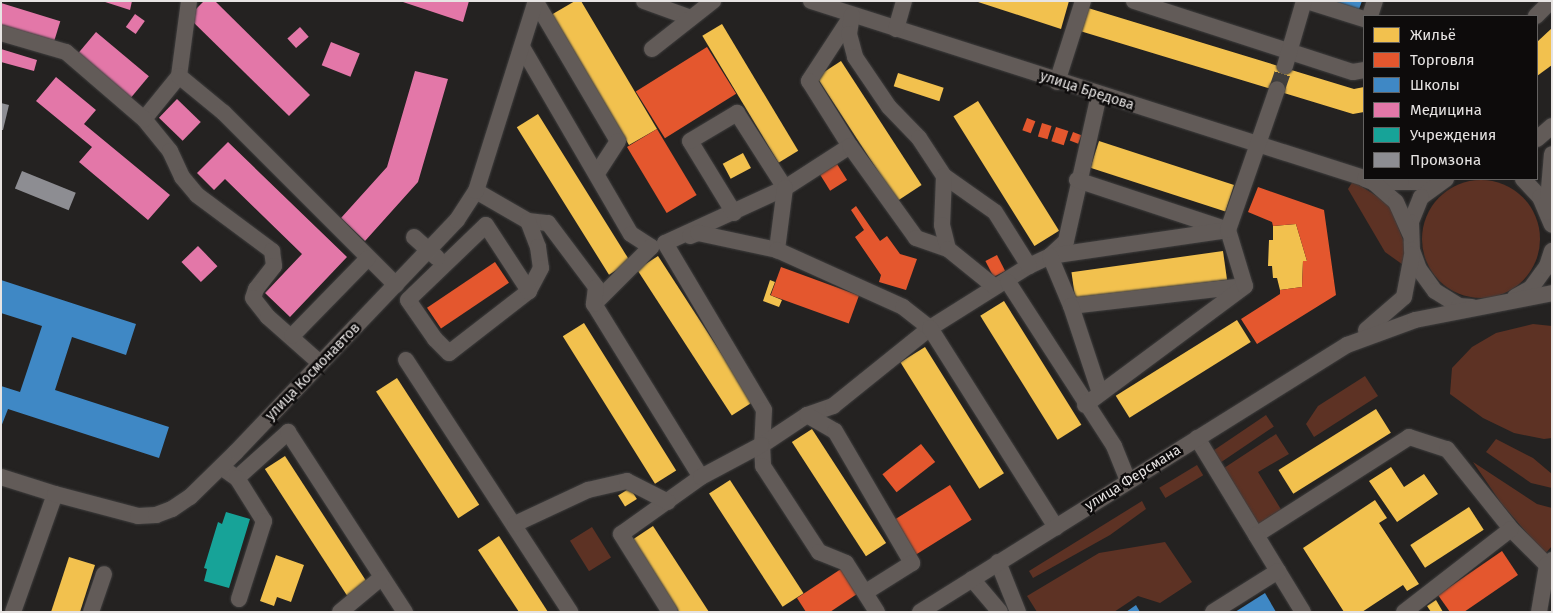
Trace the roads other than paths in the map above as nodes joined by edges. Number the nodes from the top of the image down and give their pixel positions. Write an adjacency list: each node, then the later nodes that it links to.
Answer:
1 (189, 1): 21 (street)
2 (644, 1): 13 (street)
3 (713, 1): 13 (street)
4 (811, 1): 11 (street, улица Бредова)
5 (904, 1): 15 (street)
6 (1083, 1): 22 (street)
7 (1134, 1): 19 (street)
8 (1305, 1): 14 (street); 19 (street)
9 (1375, 1): 12 (street)
10 (536, 2): 17 (street, улица Космонавтов); 31 (street)
11 (852, 15): 15 (street, улица Бредова); 29 (street); 32 (street)
12 (1370, 15)
13 (690, 18): 18 (street)
14 (1363, 19)
15 (896, 29): 22 (street, улица Бредова)
16 (1, 34): 25 (street)
17 (522, 47): 31 (street); 40 (street, улица Космонавтов)
18 (652, 49)
19 (1287, 59): 20 (street)
20 (1363, 70)
21 (179, 76): 25 (street); 53 (street)
22 (1057, 82): 24 (street, улица Бредова)
23 (1277, 89): 28 (street)
24 (1099, 96): 28 (street, улица Бредова); 34 (street)
25 (144, 119): 65 (street)
26 (1552, 126): 27 (street)
27 (1538, 138)
28 (1256, 144): 33 (street, улица Бредова); 44 (street)
29 (850, 146): 39 (street); 48 (street)
30 (1552, 154): 42 (street)
31 (597, 173): 47 (street)
32 (944, 176): 48 (street); 55 (street)
33 (1363, 178)
34 (1077, 180): 44 (street); 52 (street)
35 (1368, 180): 36 (street); 46 (street)
36 (1427, 180)
37 (1445, 180): 46 (street, улица Ферсмана)
38 (1524, 180): 42 (street)
39 (786, 188): 41 (street); 41 (street); 49 (street)
40 (476, 191): 43 (street); 50 (street, улица Космонавтов)
41 (734, 213): 47 (street)
42 (1550, 218)
43 (528, 221): 59 (street); 61 (street)
44 (1228, 230): 52 (street); 58 (street)
45 (414, 237): 50 (street)
46 (1411, 243): 62 (street); 66 (street, улица Ферсмана)
47 (658, 245): 49 (street); 61 (street); 73 (street)
48 (948, 249): 56 (street)
49 (778, 250): 64 (street)
50 (429, 251): 54 (street); 57 (street, улица Космонавтов)
51 (1552, 251): 62 (street)
52 (1050, 256): 55 (street); 63 (street)
53 (368, 258): 57 (street); 65 (street)
54 (444, 265): 59 (street); 59 (street)
55 (1029, 266): 56 (street)
56 (1001, 284): 64 (street); 70 (street)
57 (396, 285): 68 (street, улица Космонавтов)
58 (1245, 286): 63 (street); 69 (street)
59 (529, 291)
60 (1552, 293): 62 (street, улица Ферсмана)
61 (594, 304): 76 (street)
62 (1493, 305): 66 (street, улица Ферсмана)
63 (1071, 306): 69 (street)
64 (930, 328): 71 (street); 82 (street)
65 (292, 336): 68 (street)
66 (1347, 345): 72 (street, улица Ферсмана)
67 (406, 360): 81 (street)
68 (320, 363): 74 (street, улица Космонавтов)
69 (1100, 393): 70 (street)
70 (1085, 405): 78 (street)
71 (807, 415): 73 (street); 91 (street)
72 (1197, 438): 78 (street, улица Ферсмана); 84 (street)
73 (762, 445): 76 (street); 91 (street)
74 (221, 467): 77 (street); 79 (street, улица Космонавтов)
75 (1, 477): 79 (street, улица Космонавтов)
76 (702, 477): 80 (street)
77 (237, 478): 89 (street); 92 (street)
78 (1128, 480): 82 (street, улица Ферсмана)
79 (55, 494): 93 (street)
80 (668, 502): 81 (street); 98 (street)
81 (515, 524): 97 (street)
82 (1056, 527): 85 (street, улица Ферсмана)
83 (1511, 529): 84 (street); 86 (street); 105 (street)
84 (1256, 535): 87 (street)
85 (998, 562): 90 (street, улица Ферсмана); 102 (street)
86 (1549, 563): 106 (street)
87 (1278, 571): 103 (street); 104 (street)
88 (104, 574): 94 (street)
89 (381, 578): 95 (street); 96 (street)
90 (972, 579): 100 (street, улица Ферсмана); 101 (street)
91 (866, 592): 99 (street)
92 (239, 599)
93 (13, 612)
94 (91, 612)
95 (340, 612)
96 (405, 612)
97 (570, 612)
98 (670, 612)
99 (877, 612)
100 (920, 612)
101 (1000, 612)
102 (1018, 612)
103 (1214, 612)
104 (1303, 612)
105 (1404, 612)
106 (1539, 612)

